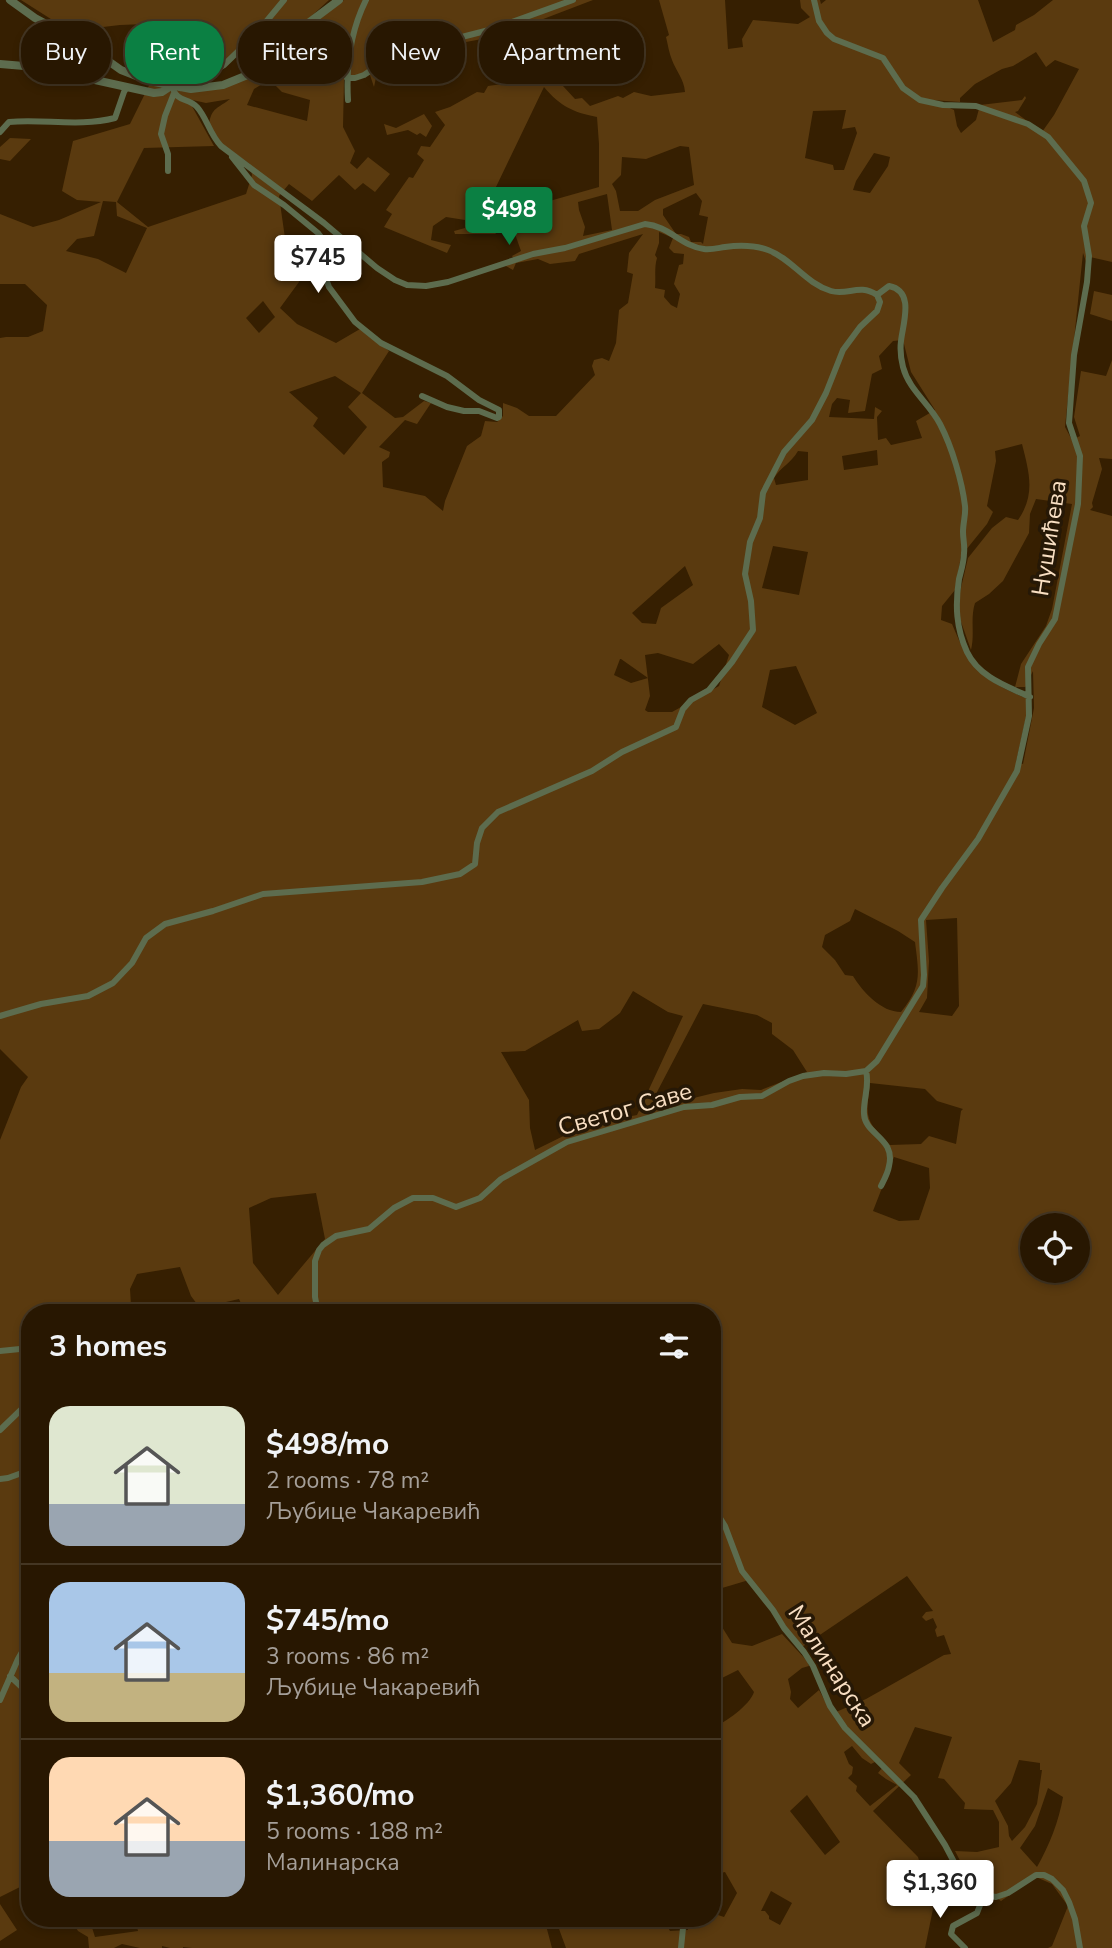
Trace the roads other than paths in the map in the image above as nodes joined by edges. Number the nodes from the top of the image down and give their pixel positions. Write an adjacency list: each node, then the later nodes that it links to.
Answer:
1 (10, 0): 12 (street)
2 (284, 0): 12 (street)
3 (339, 0): 12 (street)
4 (366, 0): 7 (street)
5 (573, 0): 9 (street)
6 (814, 0): 19 (street, Нушићева)
7 (352, 34)
8 (0, 64): 11 (street)
9 (352, 78)
10 (347, 84): 13 (street)
11 (128, 87): 12 (street); 14 (street)
12 (175, 89): 15 (street); 16 (street)
13 (348, 100)
14 (0, 132)
15 (229, 152): 17 (street); 18 (street)
16 (168, 171)
17 (877, 295): 19 (street); 20 (street)
18 (422, 396)
19 (1030, 697): 21 (street, Нушићева)
20 (0, 1016)
21 (866, 1071): 22 (street); 23 (street, Светог Саве)
22 (881, 1186)
23 (316, 1304)
24 (21, 1349): 25 (street)
25 (0, 1351)
26 (21, 1410): 27 (street)
27 (0, 1430)
28 (21, 1473): 29 (street)
29 (0, 1479)
30 (721, 1520): 35 (street, Малинарска)
31 (21, 1655): 32 (street)
32 (10, 1676): 33 (street); 34 (street)
33 (21, 1686)
34 (0, 1700)
35 (984, 1895): 38 (street); 39 (street)
36 (683, 1927): 37 (street)
37 (681, 1948)
38 (965, 1948)
39 (1080, 1948)

